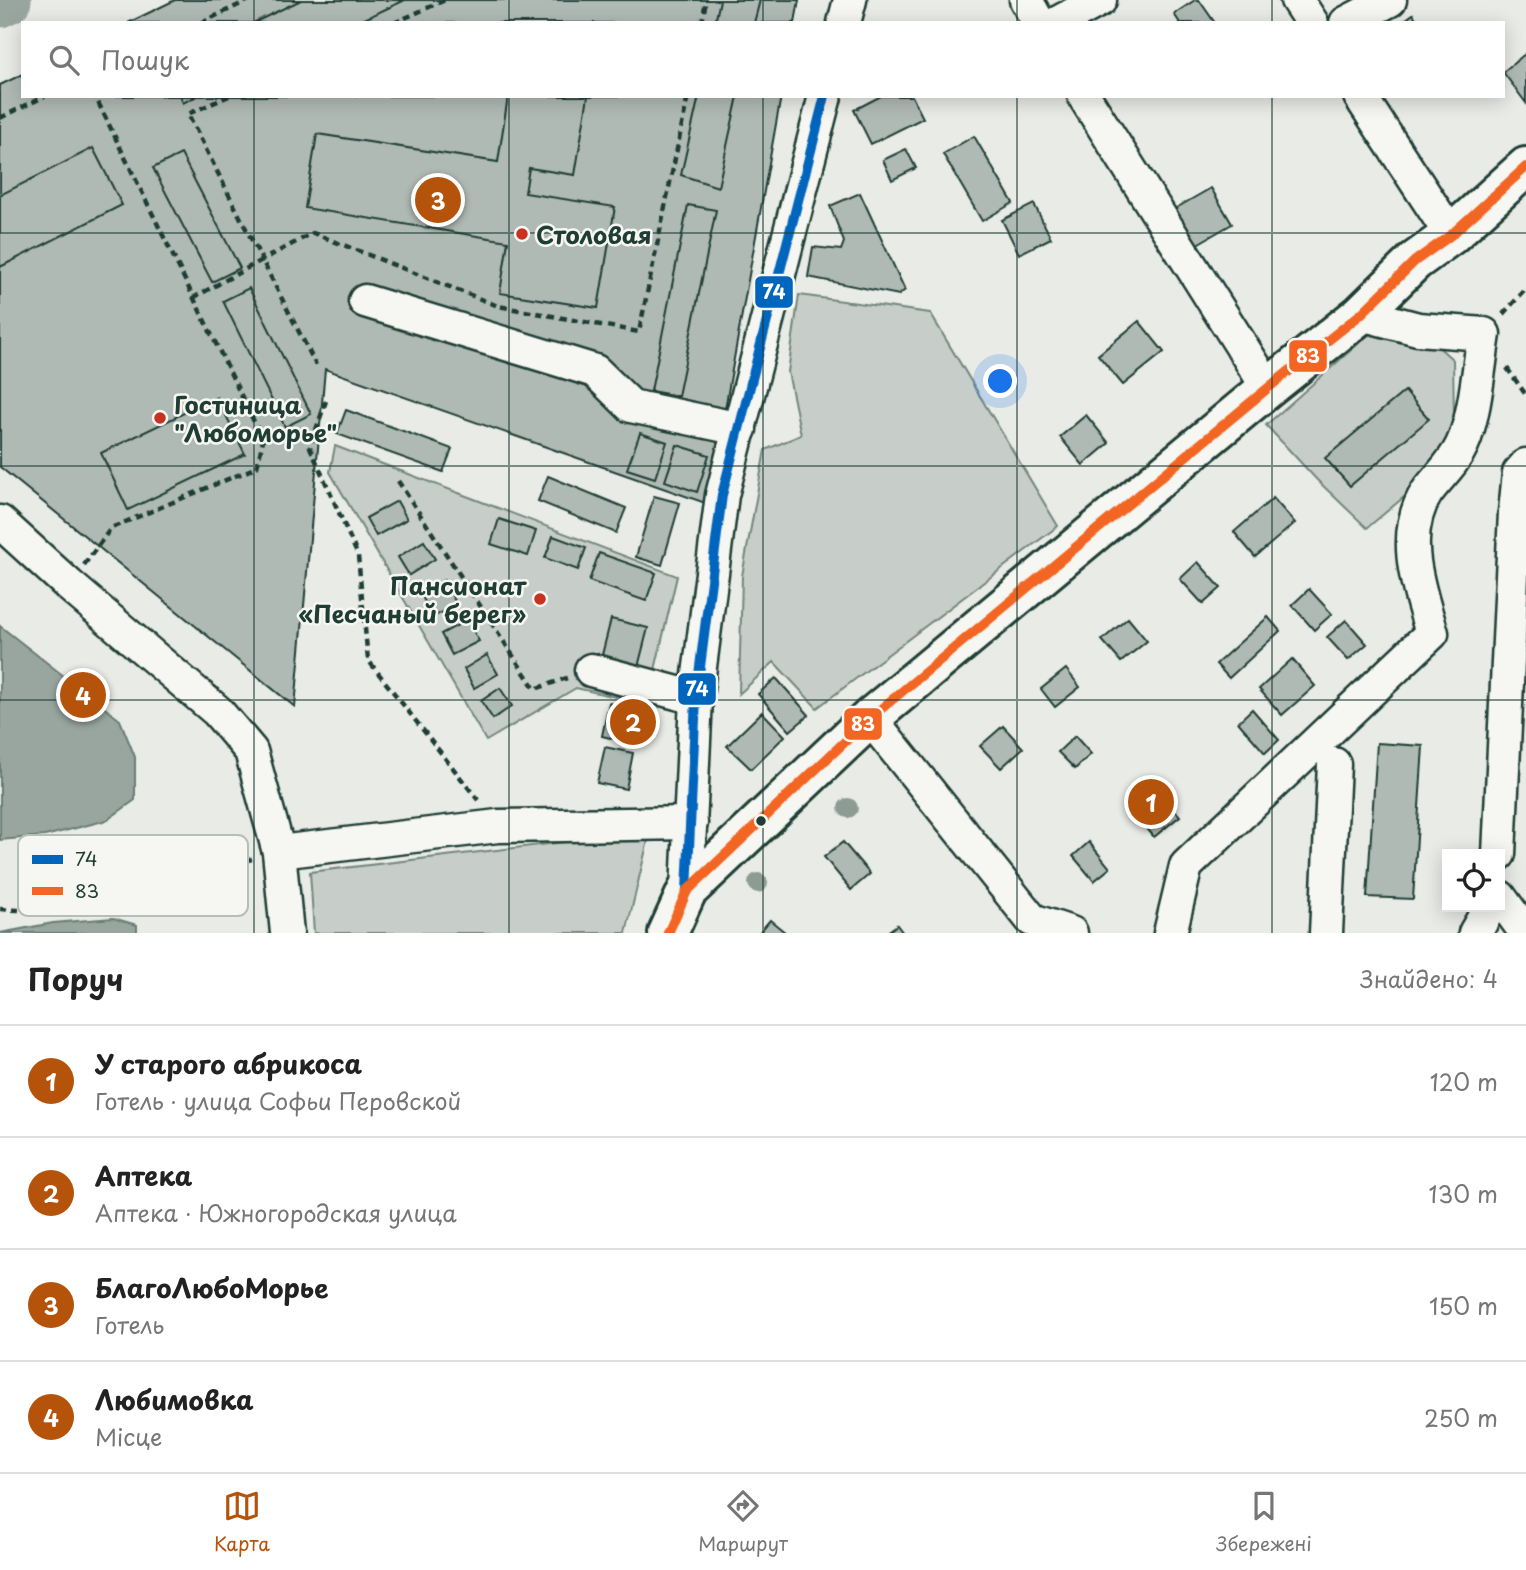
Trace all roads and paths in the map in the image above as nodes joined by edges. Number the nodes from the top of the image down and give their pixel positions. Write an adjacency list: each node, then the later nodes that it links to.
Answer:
1 (249, 0): 9 (path)
2 (446, 0): 10 (path)
3 (706, 0): 11 (path)
4 (850, 0): 12 (street)
5 (1100, 0): 8 (street)
6 (1297, 0): 13 (street)
7 (1390, 0): 14 (street)
8 (1034, 16)
9 (205, 21)
10 (399, 21)
11 (702, 21)
12 (845, 21)
13 (1311, 21)
14 (1350, 21)
15 (41, 98): 22 (path)
16 (96, 98): 26 (path)
17 (224, 98): 25 (path)
18 (688, 98): 25 (path)
19 (824, 98): 32 (street)
20 (1085, 98): 30 (street)
21 (1361, 98): 24 (street)
22 (0, 118)
23 (1526, 167): 24 (main road)
24 (1451, 235): 28 (main road)
25 (262, 260): 26 (path); 29 (path)
26 (193, 298): 36 (path)
27 (365, 301): 32 (street)
28 (1361, 314): 30 (main road); 55 (street)
29 (316, 365)
30 (1268, 388): 39 (main road)
31 (326, 401): 42 (path)
32 (740, 429): 38 (street)
33 (1526, 465): 43 (street)
34 (398, 481): 37 (path)
35 (0, 522): 36 (street)
36 (69, 585): 44 (street)
37 (591, 670): 38 (street)
38 (696, 698): 41 (street)
39 (870, 718): 46 (main road); 51 (street)
40 (1334, 764): 56 (street)
41 (691, 823): 42 (street); 46 (street)
42 (498, 826): 44 (street)
43 (1499, 849)
44 (279, 852): 45 (path); 52 (street)
45 (248, 860)
46 (687, 891): 53 (main road)
47 (1505, 904): 58 (street)
48 (0, 909): 49 (path)
49 (18, 910)
50 (1487, 912): 57 (street)
51 (1030, 926): 54 (street)
52 (287, 933)
53 (668, 933)
54 (1071, 933)
55 (1170, 933)
56 (1326, 933)
57 (1475, 933)
58 (1526, 933)

